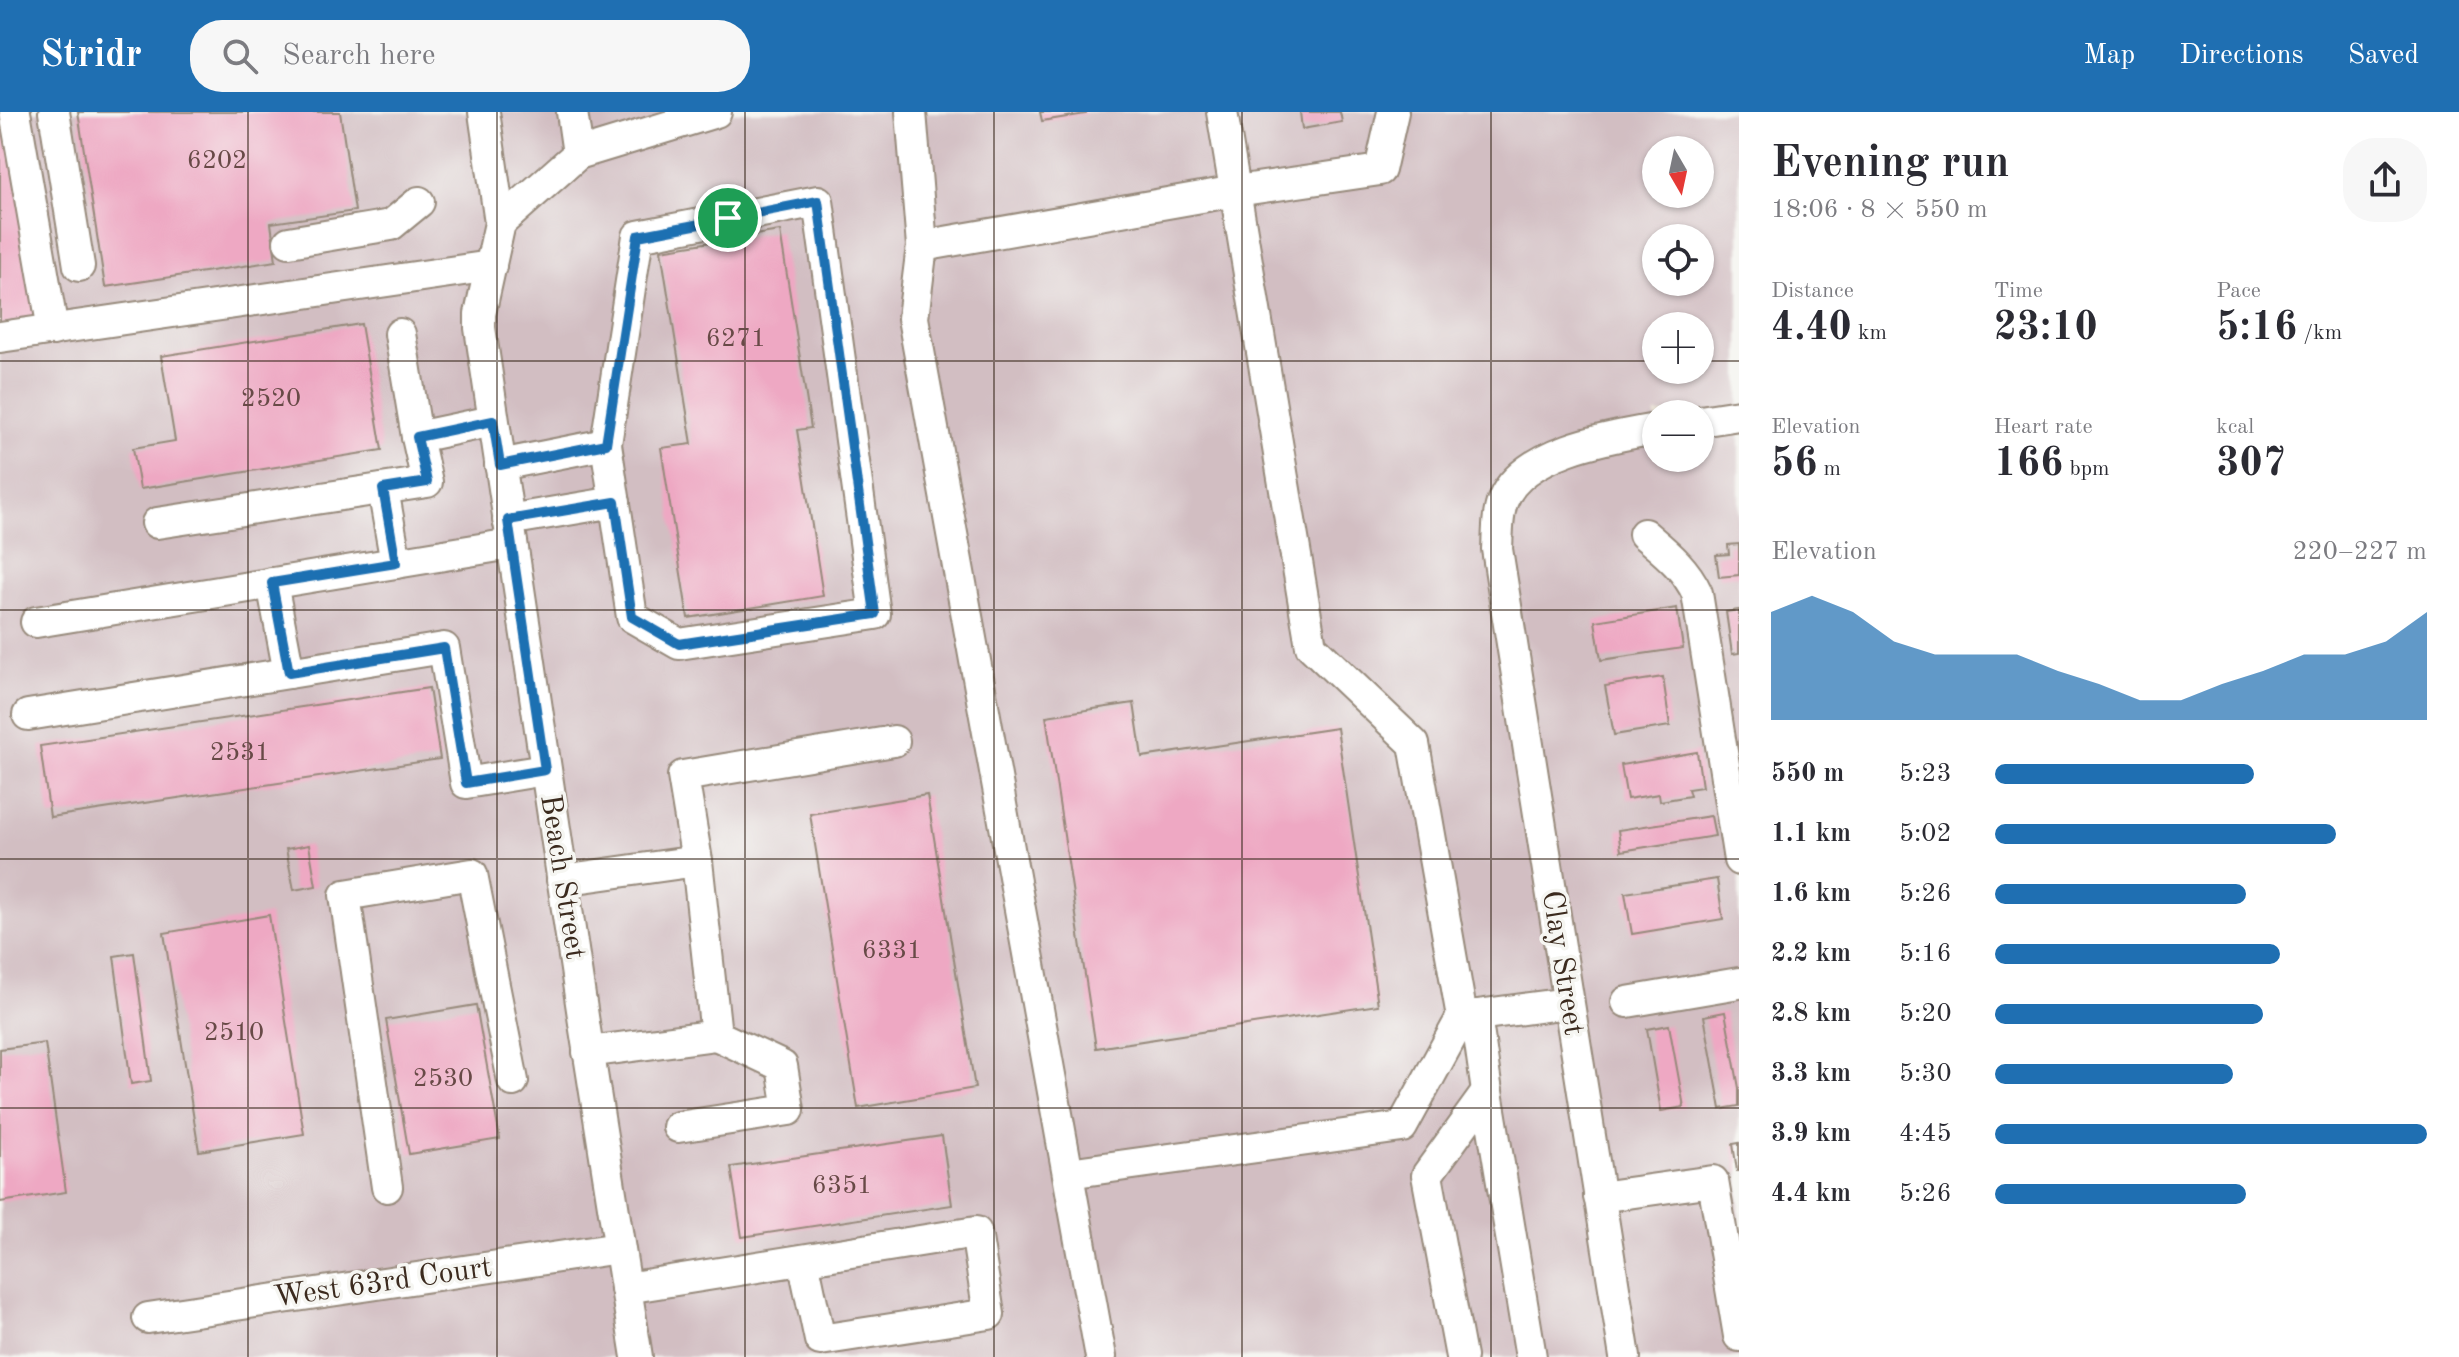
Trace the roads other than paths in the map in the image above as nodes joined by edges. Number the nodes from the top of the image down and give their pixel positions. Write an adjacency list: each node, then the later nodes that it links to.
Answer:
1 (15, 112): 17 (street)
2 (54, 112): 15 (street)
3 (484, 112): 12 (street, Beach Street)
4 (572, 112): 9 (street)
5 (716, 112): 9 (street)
6 (911, 112): 14 (street)
7 (1222, 112): 10 (street)
8 (1393, 112): 10 (street)
9 (578, 154): 12 (street)
10 (1236, 191): 14 (street); 45 (street)
11 (419, 202): 13 (street)
12 (500, 223): 16 (street, Beach Street)
13 (289, 242)
14 (922, 246): 51 (street)
15 (79, 266)
16 (491, 266): 17 (street); 22 (street, Beach Street)
17 (53, 330): 19 (street)
18 (400, 334): 24 (street)
19 (0, 337)
20 (1739, 415): 21 (street)
21 (1714, 419)
22 (493, 421): 24 (street); 26 (street, Beach Street)
23 (1642, 432): 44 (street, Clay Street)
24 (417, 437): 27 (street)
25 (606, 444): 26 (street); 28 (street); 28 (street)
26 (500, 465): 30 (street, Beach Street)
27 (383, 489): 29 (street); 32 (street)
28 (615, 502): 30 (street)
29 (157, 523)
30 (510, 532): 32 (street); 38 (street, Beach Street)
31 (1644, 534): 39 (street)
32 (396, 563): 33 (street)
33 (272, 583): 34 (street); 35 (street)
34 (36, 622)
35 (289, 673): 36 (street); 38 (street)
36 (28, 715)
37 (894, 741): 40 (street)
38 (545, 770): 41 (street, Beach Street)
39 (1739, 860)
40 (697, 861): 41 (street); 46 (street)
41 (562, 880): 47 (street, Beach Street)
42 (1739, 983): 43 (street)
43 (1627, 1002)
44 (1568, 1003): 45 (street); 53 (street, Clay Street)
45 (1469, 1016): 49 (street); 51 (street)
46 (716, 1035): 47 (street); 50 (street)
47 (588, 1052): 54 (street, Beach Street)
48 (513, 1081): 52 (street)
49 (1487, 1092): 61 (street); 62 (street)
50 (678, 1127)
51 (1068, 1173): 60 (street)
52 (387, 1187)
53 (1599, 1197): 58 (street); 63 (street, Clay Street)
54 (619, 1248): 56 (street, Beach Street); 57 (street, West 63rd Court)
55 (803, 1260): 55 (street); 56 (street)
56 (626, 1288): 59 (street, Beach Street)
57 (148, 1318)
58 (1739, 1336)
59 (637, 1357)
60 (1101, 1357)
61 (1461, 1357)
62 (1531, 1357)
63 (1625, 1357)

